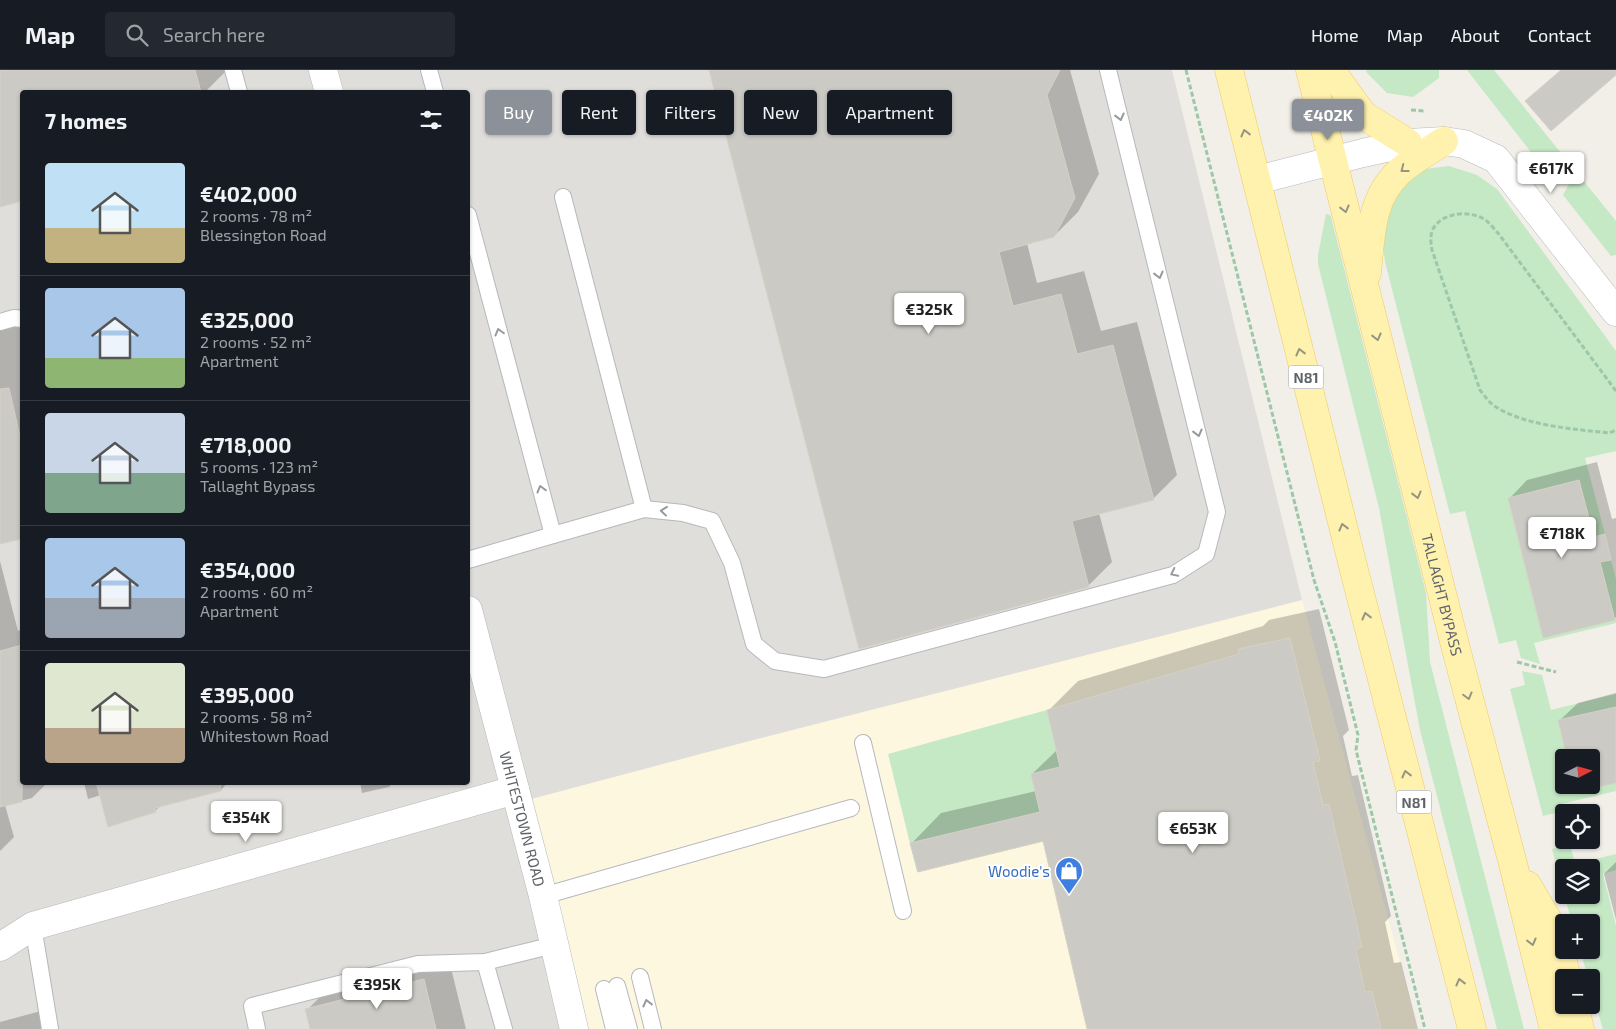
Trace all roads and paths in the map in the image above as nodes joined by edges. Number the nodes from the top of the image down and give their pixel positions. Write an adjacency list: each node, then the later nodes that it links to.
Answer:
1 (233, 70): 9 (lane)
2 (322, 70): 10 (street)
3 (429, 70): 11 (lane)
4 (1108, 70): 24 (lane, one-way to 24)
5 (1186, 70): 50 (path)
6 (1229, 70): 15 (main road, N81, one-way to 6)
7 (1310, 70): 14 (main road, TALLAGHT BYPASS)
8 (1334, 70): 13 (main road)
9 (238, 90)
10 (328, 90)
11 (434, 90)
12 (1444, 141): 13 (street); 18 (main road, one-way to 18); 19 (street)
13 (1408, 143): 14 (street)
14 (1333, 161): 15 (street); 18 (main road, TALLAGHT BYPASS, one-way to 18)
15 (1257, 180): 51 (main road, N81, one-way to 15)
16 (563, 197): 24 (lane)
17 (470, 223): 25 (lane, one-way to 17)
18 (1365, 290): 33 (main road, TALLAGHT BYPASS, one-way to 33)
19 (1616, 312)
20 (20, 319): 21 (lane)
21 (0, 322)
22 (1616, 391): 23 (path)
23 (1616, 432)
24 (644, 509): 25 (lane)
25 (553, 535): 26 (lane)
26 (470, 559)
27 (470, 618): 31 (street, WHITESTOWN ROAD)
28 (1517, 662): 29 (path)
29 (1556, 672)
30 (863, 743): 35 (lane)
31 (515, 790): 34 (street, WHITESTOWN ROAD); 36 (street)
32 (851, 808): 34 (lane)
33 (1512, 860): 40 (main road); 52 (main road, TALLAGHT BYPASS, one-way to 52)
34 (543, 896): 37 (street, WHITESTOWN ROAD)
35 (903, 911)
36 (33, 926): 38 (street); 43 (lane)
37 (554, 945): 39 (lane); 46 (street, WHITESTOWN ROAD)
38 (0, 947)
39 (486, 962): 44 (lane); 45 (lane)
40 (1565, 969)
41 (640, 977): 49 (lane, one-way to 41)
42 (1576, 1014): 53 (main road)
43 (50, 1029)
44 (258, 1029)
45 (504, 1029)
46 (574, 1029)
47 (614, 1029): 48 (lane)
48 (629, 1029)
49 (653, 1029)
50 (1425, 1029)
51 (1472, 1029)
52 (1554, 1029)
53 (1580, 1029)

